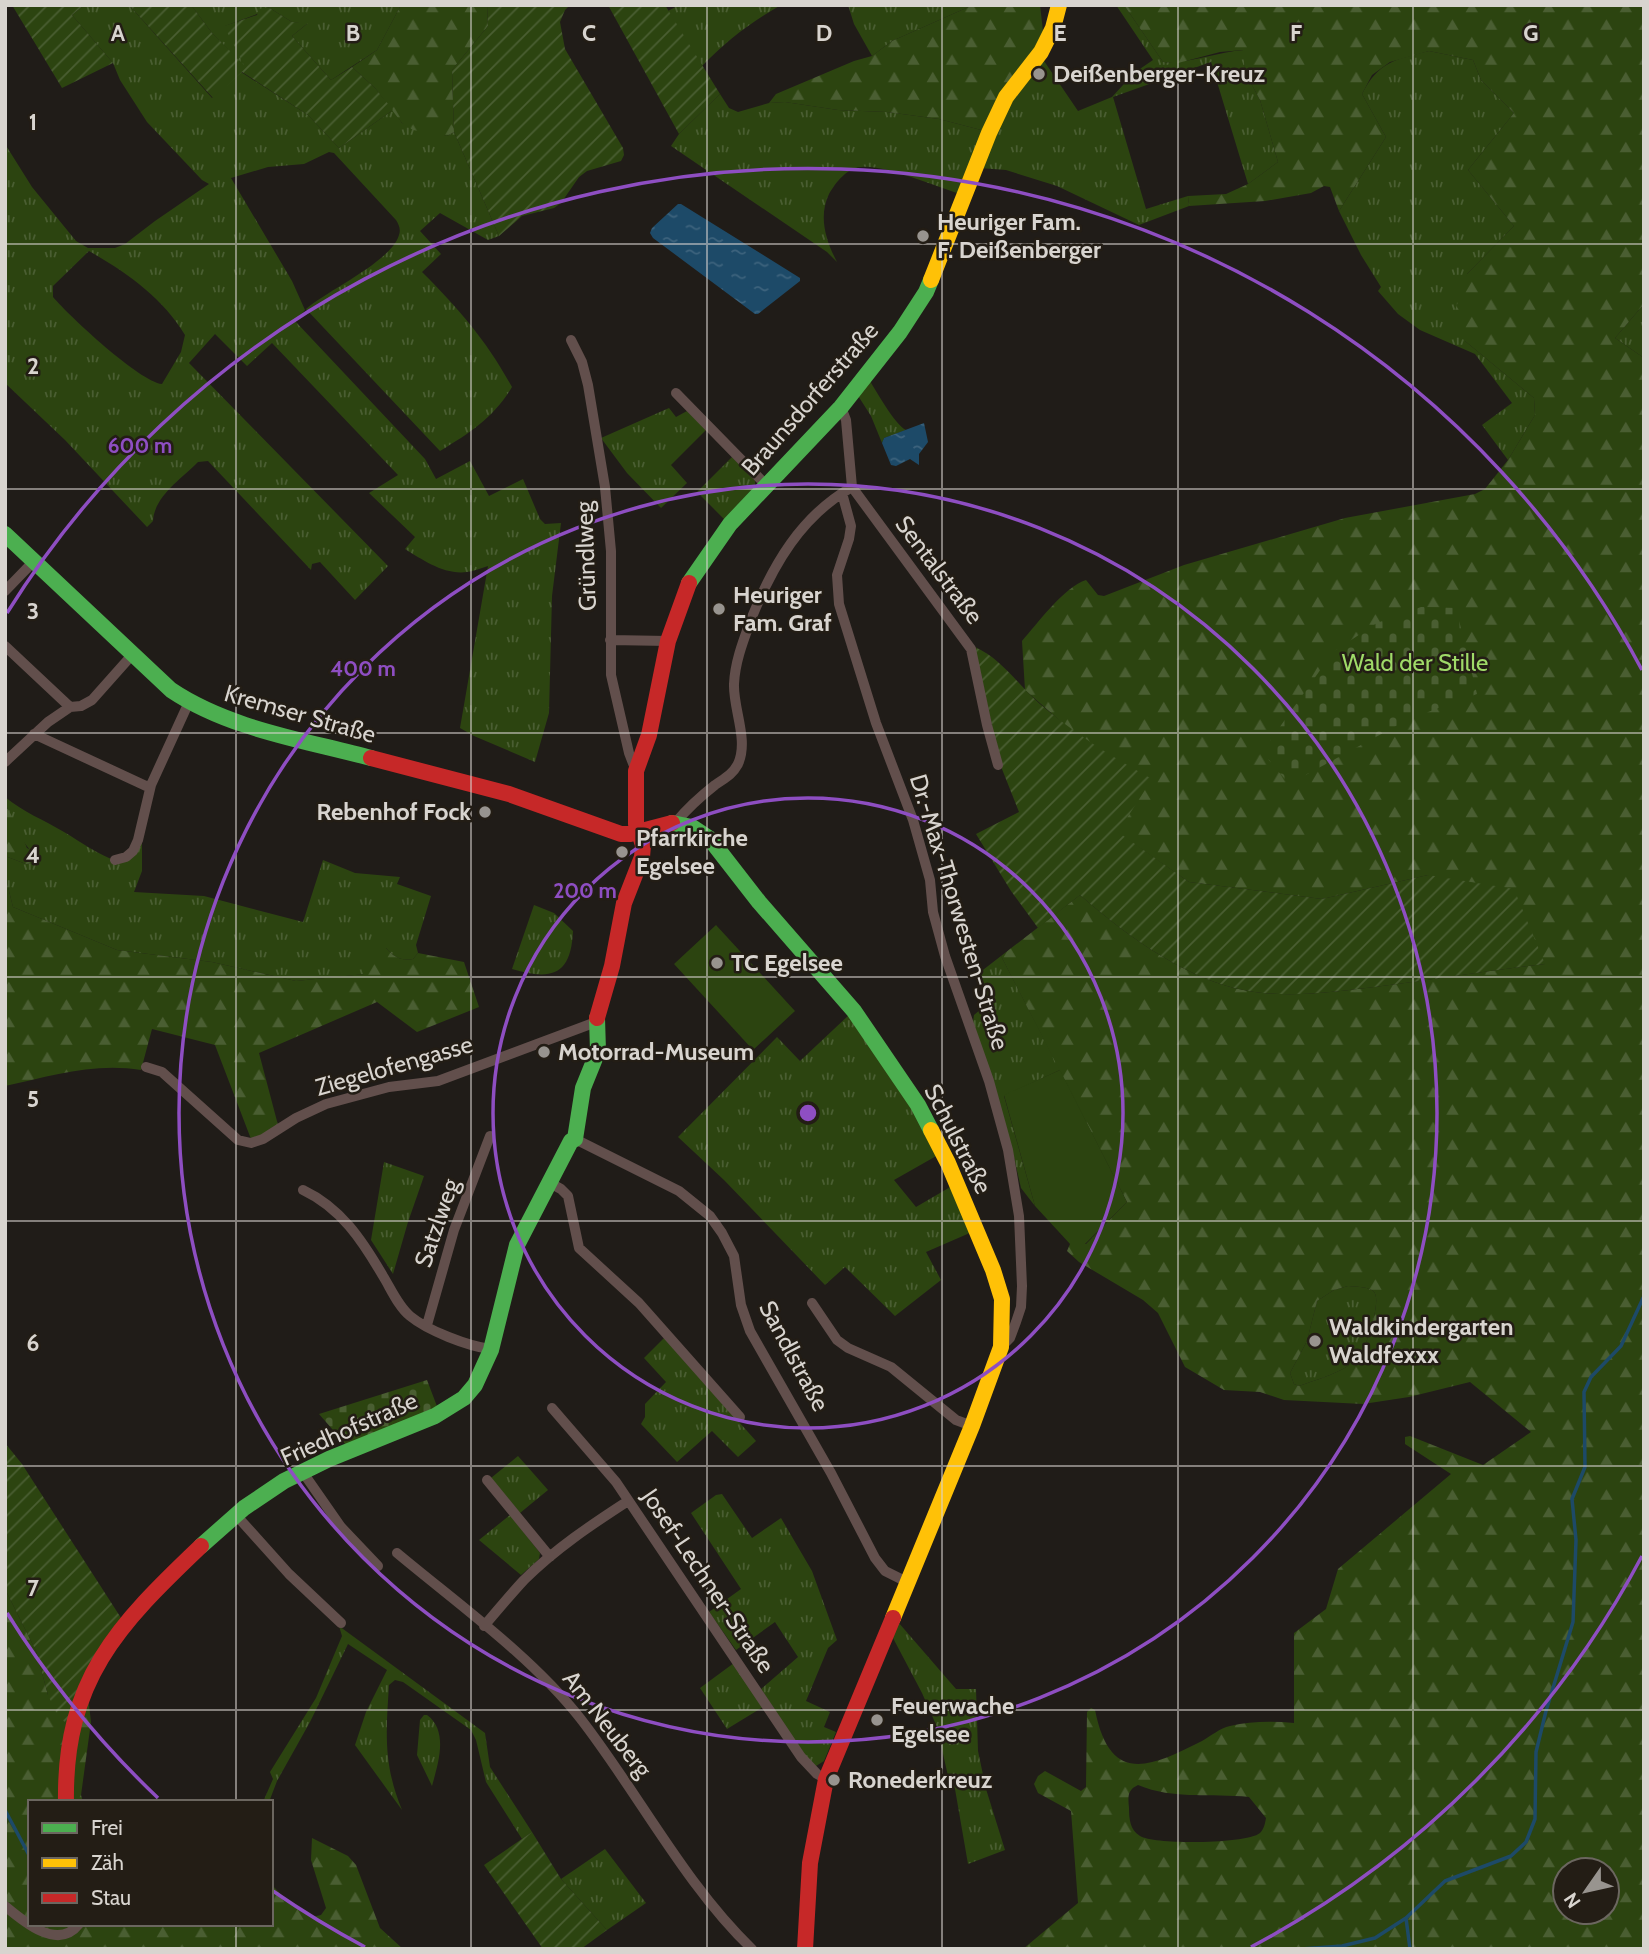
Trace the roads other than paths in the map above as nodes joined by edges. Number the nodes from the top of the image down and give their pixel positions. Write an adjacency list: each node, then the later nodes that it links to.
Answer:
1 (1059, 5): 4 (street, Braunsdorferstraße)
2 (571, 340): 10 (street, Gründlweg)
3 (676, 393): 5 (street)
4 (841, 407): 5 (street, Braunsdorferstraße); 6 (street, Dr.-Max-Thorwesten-Straße)
5 (766, 485): 11 (street, Braunsdorferstraße)
6 (847, 490): 18 (street, Sentalstraße); 21 (street); 32 (street, Dr.-Max-Thorwesten-Straße)
7 (5, 534): 8 (street, Kremser Straße)
8 (34, 561): 9 (street); 13 (street, Kremser Straße)
9 (5, 591)
10 (610, 640): 11 (street); 19 (street, Gründlweg)
11 (668, 641): 19 (street, Braunsdorferstraße)
12 (5, 646): 15 (street)
13 (132, 655): 14 (street, Kremser Straße); 15 (street)
14 (189, 702): 20 (street); 22 (street, Kremser Straße)
15 (70, 707): 16 (street)
16 (34, 734): 17 (street); 20 (street)
17 (5, 762)
18 (998, 765)
19 (636, 771): 22 (street, Braunsdorferstraße)
20 (151, 785): 23 (street)
21 (676, 822): 22 (street); 32 (street, Schulstraße)
22 (638, 831): 24 (street)
23 (115, 860)
24 (596, 1023): 25 (street, Ziegelofengasse); 27 (street)
25 (146, 1067)
26 (490, 1136): 31 (street, Satzlweg)
27 (575, 1139): 28 (street, Friedhofstraße); 44 (street, Sandlstraße)
28 (550, 1184): 33 (street, Friedhofstraße); 35 (street)
29 (303, 1190): 31 (street, Satzlweg)
30 (811, 1303): 36 (street)
31 (426, 1325): 33 (street, Satzlweg)
32 (1001, 1347): 36 (street, Schulstraße)
33 (490, 1349): 37 (street, Friedhofstraße)
34 (552, 1408): 39 (street, Josef-Lechner-Straße)
35 (740, 1417)
36 (972, 1426): 44 (street, Schulstraße)
37 (302, 1471): 40 (street, Friedhofstraße); 43 (street)
38 (487, 1480): 42 (street)
39 (628, 1500): 42 (street); 47 (street, Josef-Lechner-Straße)
40 (236, 1515): 45 (street); 48 (street, Friedhofstraße)
41 (397, 1553): 46 (street, Am Neuberg)
42 (550, 1557): 46 (street)
43 (378, 1566)
44 (907, 1582): 47 (street)
45 (341, 1623)
46 (484, 1626): 53 (street, Am Neuberg)
47 (826, 1779): 54 (street)
48 (66, 1800)
49 (5, 1906): 50 (street)
50 (28, 1924)
51 (31, 1926): 52 (street)
52 (78, 1926)
53 (752, 1949)
54 (805, 1949)

